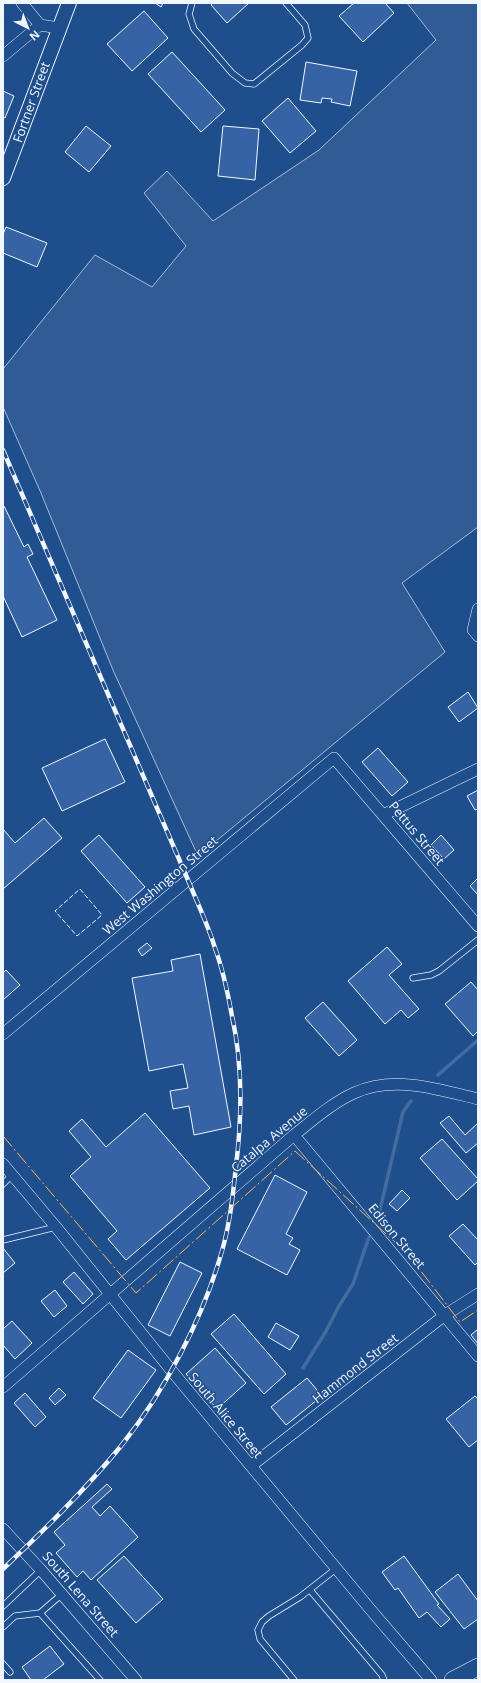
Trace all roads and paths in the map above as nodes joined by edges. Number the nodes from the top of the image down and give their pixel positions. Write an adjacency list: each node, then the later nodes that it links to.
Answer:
1 (22, 3): 5 (street)
2 (69, 3): 6 (street, Fortner Street)
3 (192, 3): 4 (lane)
4 (286, 3)
5 (40, 25): 6 (street); 7 (street)
6 (59, 28): 8 (street, Fortner Street)
7 (3, 56)
8 (3, 178)
9 (478, 609): 10 (street)
10 (475, 633)
11 (334, 758): 13 (street, Pettus Street); 17 (street, West Washington Street)
12 (478, 769): 13 (street)
13 (384, 815): 14 (street, Pettus Street)
14 (478, 926)
15 (478, 940): 16 (lane)
16 (413, 978)
17 (3, 1034)
18 (478, 1099): 19 (street, Catalpa Avenue)
19 (294, 1135): 26 (street, Catalpa Avenue); 27 (street, Edison Street)
20 (3, 1164): 21 (street, South Alice Street)
21 (12, 1175): 22 (lane); 23 (street, South Alice Street)
22 (3, 1184)
23 (56, 1227): 24 (lane); 26 (street, South Alice Street)
24 (3, 1240)
25 (478, 1294): 27 (street, Hammond Street)
26 (110, 1295): 29 (street, Catalpa Avenue); 30 (street, South Alice Street)
27 (445, 1315): 28 (street, Edison Street); 30 (street, Hammond Street)
28 (478, 1356)
29 (3, 1387)
30 (251, 1466): 32 (street, South Alice Street)
31 (3, 1529): 33 (street, South Lena Street)
32 (337, 1568): 34 (lane); 46 (street, South Alice Street)
33 (41, 1570): 35 (street, South Lena Street); 36 (lane)
34 (310, 1590): 44 (lane); 45 (lane)
35 (62, 1594): 37 (lane); 43 (street, South Lena Street)
36 (3, 1606)
37 (40, 1613): 38 (lane); 42 (lane)
38 (3, 1627)
39 (3, 1664): 41 (lane)
40 (478, 1667): 47 (main road)
41 (10, 1672)
42 (100, 1680)
43 (136, 1680)
44 (294, 1680)
45 (384, 1680)
46 (431, 1680)
47 (453, 1680)

